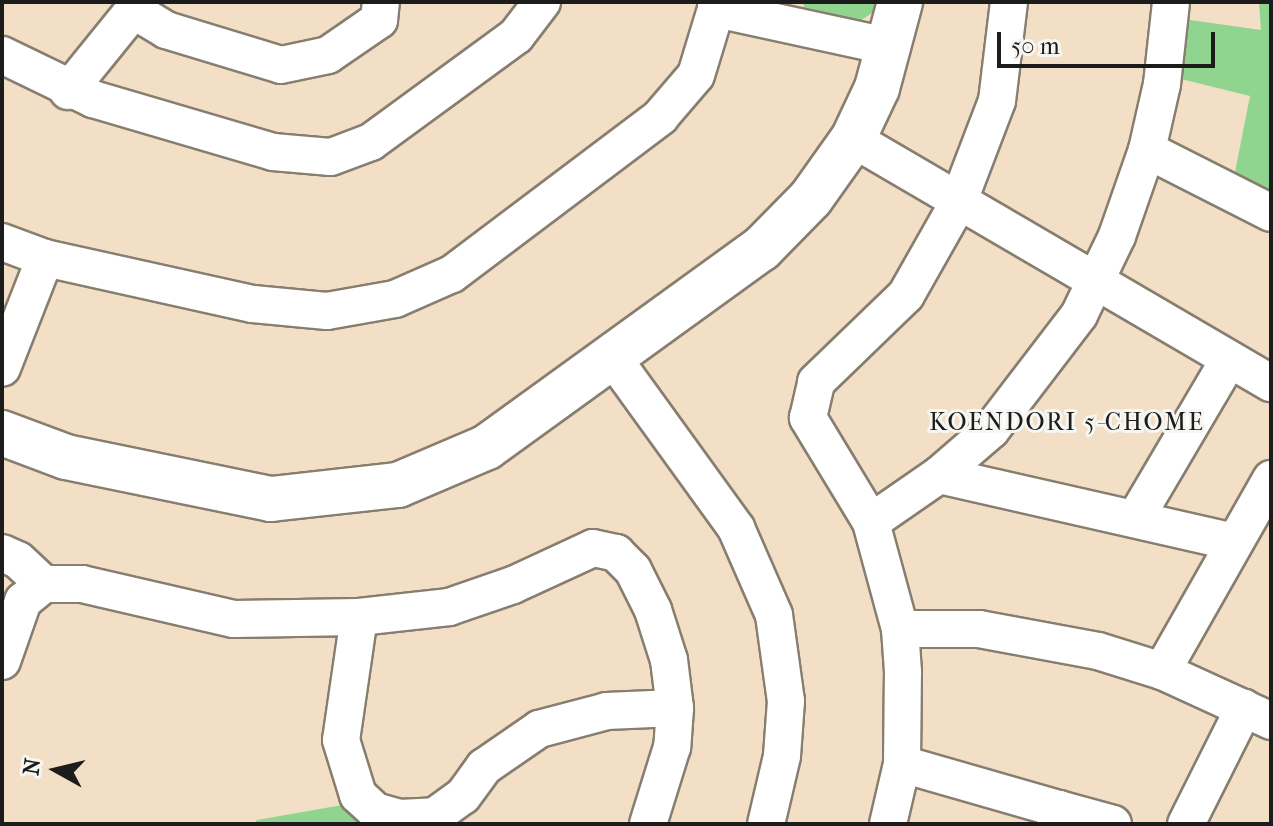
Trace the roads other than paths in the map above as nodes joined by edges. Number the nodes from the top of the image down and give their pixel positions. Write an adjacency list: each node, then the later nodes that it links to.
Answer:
1 (381, 2): 6 (street)
2 (542, 2): 10 (street)
3 (900, 2): 8 (street)
4 (1009, 2): 13 (street)
5 (1171, 2): 12 (street)
6 (136, 6): 10 (street)
7 (716, 6): 8 (street); 16 (street)
8 (892, 47): 11 (street)
9 (2, 55): 10 (street)
10 (68, 91)
11 (853, 139): 13 (street); 18 (street)
12 (1147, 150): 14 (street); 17 (street)
13 (958, 203): 17 (street); 26 (street)
14 (1271, 213)
15 (2, 242): 16 (street)
16 (45, 258): 20 (street)
17 (1098, 280): 19 (street); 23 (street)
18 (613, 358): 22 (street); 39 (street)
19 (1228, 361): 21 (street); 25 (street)
20 (2, 368)
21 (1271, 383)
22 (2, 433)
23 (939, 475): 25 (street); 26 (street)
24 (1271, 479): 27 (street)
25 (1135, 519): 27 (street)
26 (871, 522): 31 (street)
27 (1233, 542): 33 (street)
28 (2, 553): 29 (street)
29 (44, 584): 30 (street); 32 (street)
30 (359, 617): 34 (street); 34 (street)
31 (900, 629): 33 (street); 36 (street)
32 (2, 661)
33 (1162, 671): 35 (street)
34 (675, 708): 38 (street)
35 (1257, 714): 42 (street)
36 (902, 764): 37 (street); 40 (street)
37 (1057, 816): 41 (street)
38 (648, 824)
39 (766, 824)
40 (888, 824)
41 (1113, 824)
42 (1186, 824)

